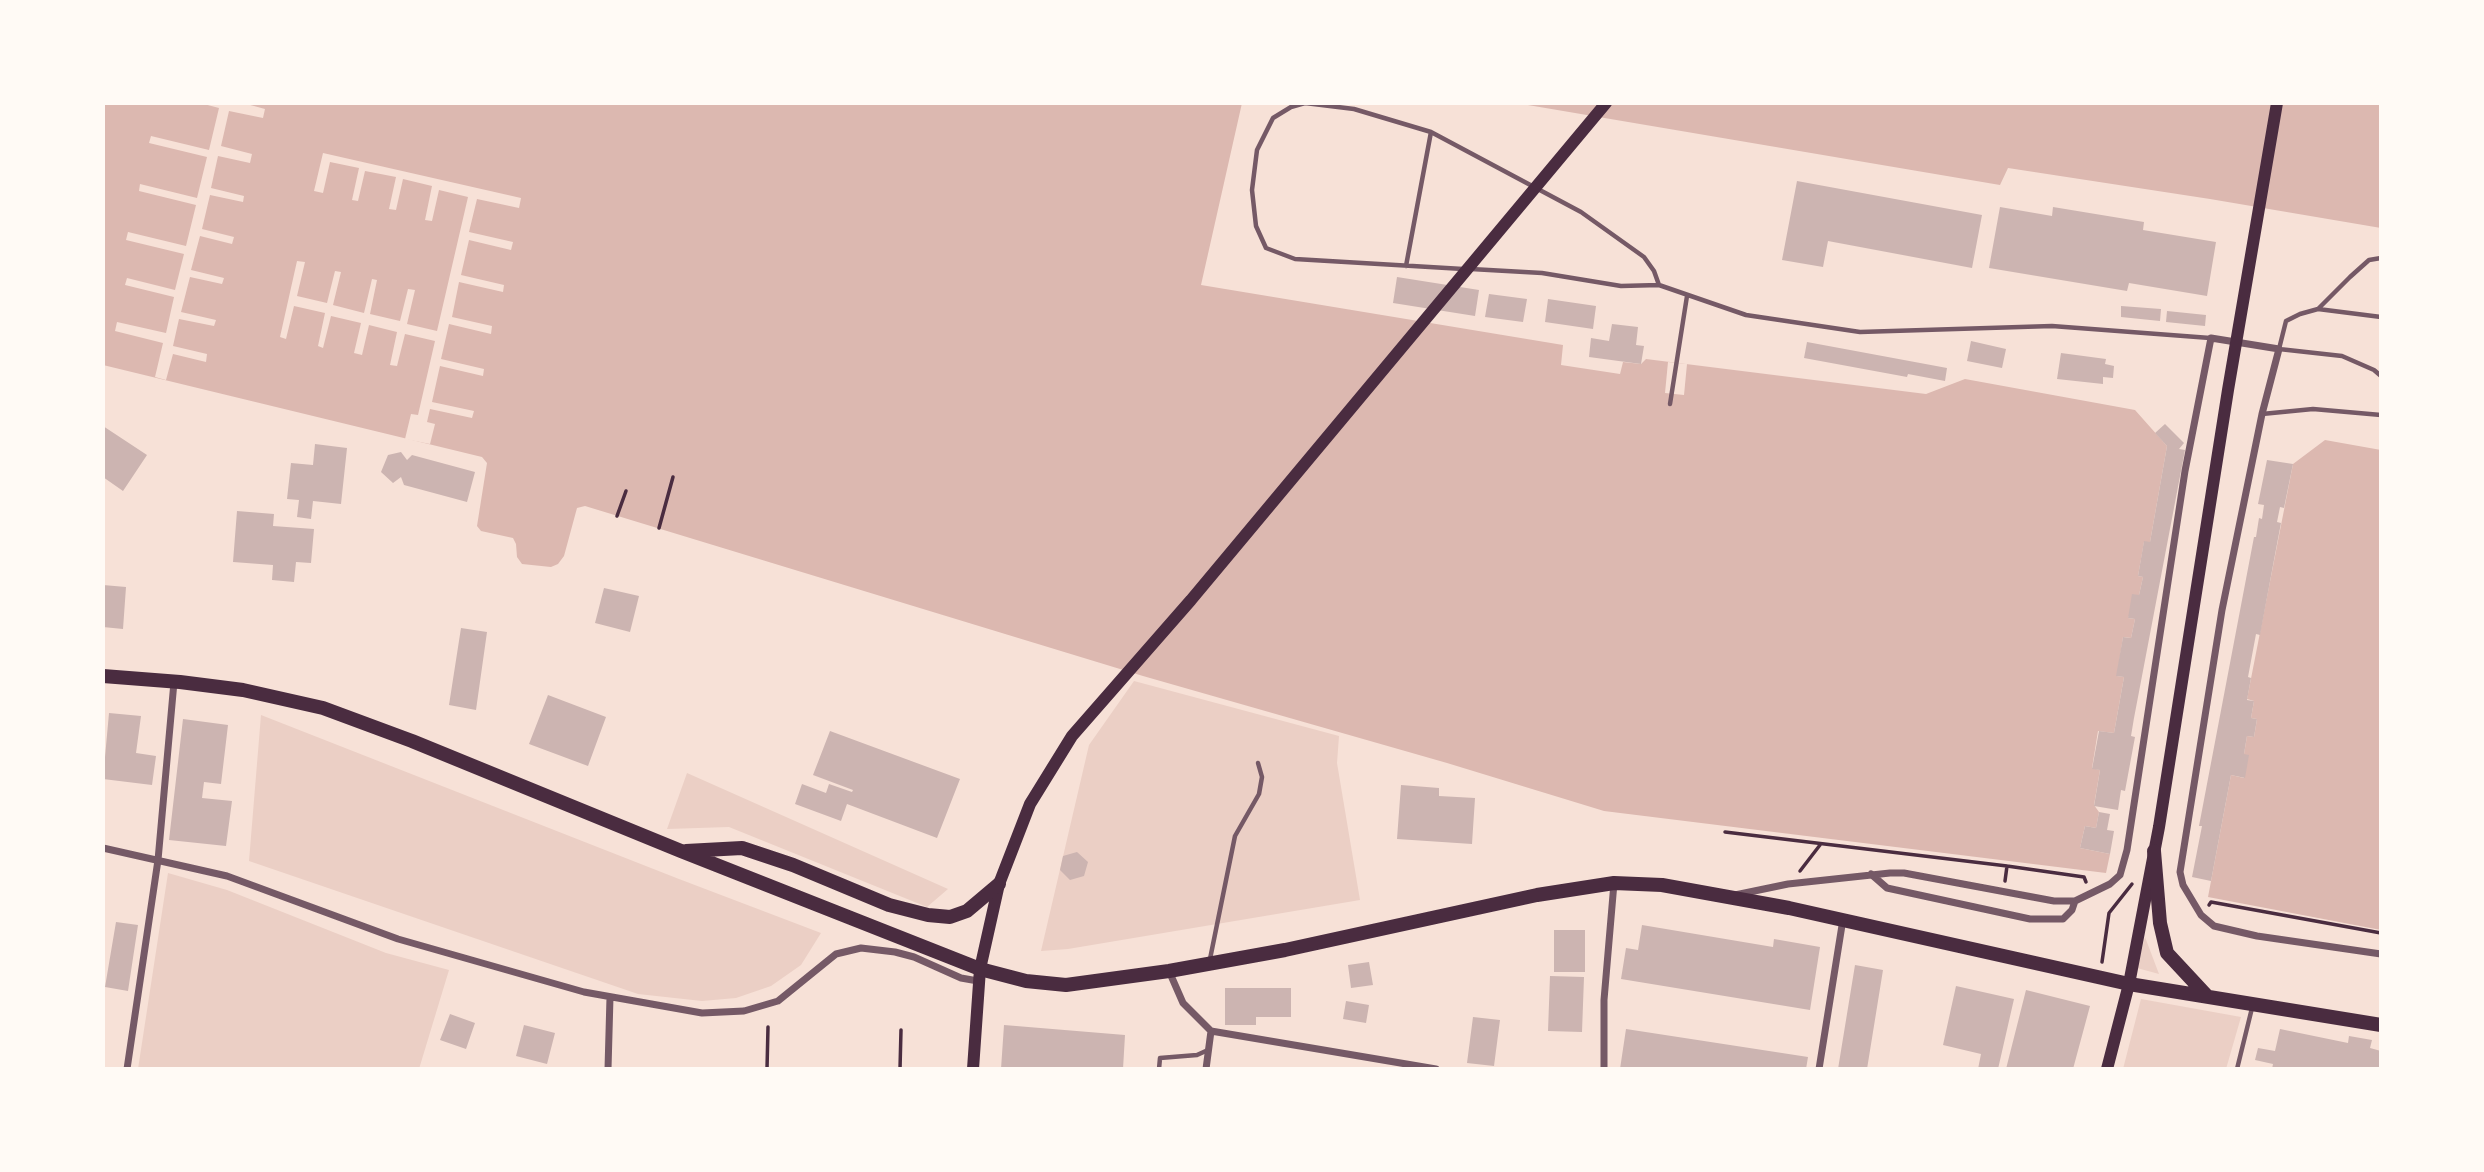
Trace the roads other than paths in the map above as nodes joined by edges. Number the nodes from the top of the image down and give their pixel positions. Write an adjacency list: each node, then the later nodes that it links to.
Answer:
1 (1606, 103): 25 (main road)
2 (2277, 103): 21 (main road)
3 (1431, 132): 5 (lane); 5 (lane); 6 (lane)
4 (2381, 258): 8 (lane)
5 (1406, 266): 6 (lane)
6 (1659, 285): 7 (lane)
7 (1688, 296): 10 (lane); 13 (lane)
8 (2318, 309): 9 (lane); 11 (lane)
9 (2381, 317)
10 (2211, 338): 11 (street); 27 (street)
11 (2279, 349): 12 (lane); 14 (street)
12 (2381, 376)
13 (1670, 404)
14 (2262, 414): 15 (lane); 29 (street)
15 (2381, 415)
16 (103, 676): 17 (highway)
17 (174, 681): 20 (highway); 22 (street)
18 (1258, 763): 30 (lane)
19 (103, 848): 22 (street)
20 (681, 851): 25 (highway); 32 (highway)
21 (2154, 851): 33 (main road); 34 (highway)
22 (158, 860): 35 (street); 40 (street)
23 (1871, 874): 26 (street); 27 (street); 27 (street)
24 (1614, 883): 26 (highway); 30 (highway); 46 (street)
25 (999, 884): 32 (main road)
26 (1725, 897): 28 (highway)
27 (2075, 901)
28 (1843, 919): 33 (highway); 47 (street)
29 (2381, 954)
30 (1209, 964): 31 (highway)
31 (1169, 971): 32 (highway); 38 (street)
32 (979, 975): 35 (street); 42 (main road)
33 (2129, 984): 34 (highway); 48 (main road)
34 (2207, 996): 36 (highway)
35 (610, 997): 41 (street)
36 (2253, 1003): 37 (highway); 49 (lane)
37 (2381, 1025)
38 (1211, 1031): 39 (street); 45 (street)
39 (1208, 1050): 43 (lane); 44 (street)
40 (127, 1069)
41 (607, 1069)
42 (973, 1069)
43 (1159, 1069)
44 (1206, 1069)
45 (1436, 1069)
46 (1604, 1069)
47 (1819, 1069)
48 (2107, 1069)
49 (2236, 1069)

